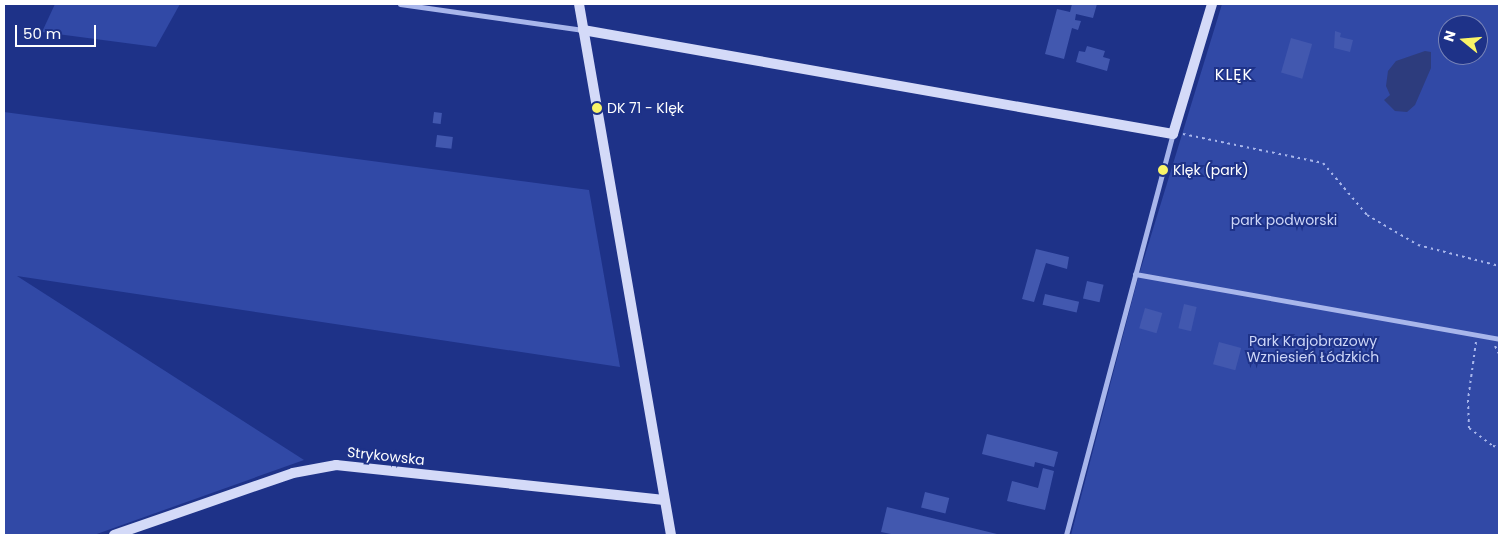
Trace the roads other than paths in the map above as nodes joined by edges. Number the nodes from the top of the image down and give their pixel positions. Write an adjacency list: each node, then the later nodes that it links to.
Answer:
1 (400, 4): 4 (street)
2 (579, 4): 4 (street)
3 (1212, 4): 5 (street)
4 (583, 30): 5 (street); 8 (street)
5 (1173, 134): 6 (street)
6 (1135, 274): 7 (street); 11 (street)
7 (1499, 339)
8 (664, 500): 9 (street, Strykowska); 10 (street)
9 (114, 535)
10 (671, 535)
11 (1066, 535)

